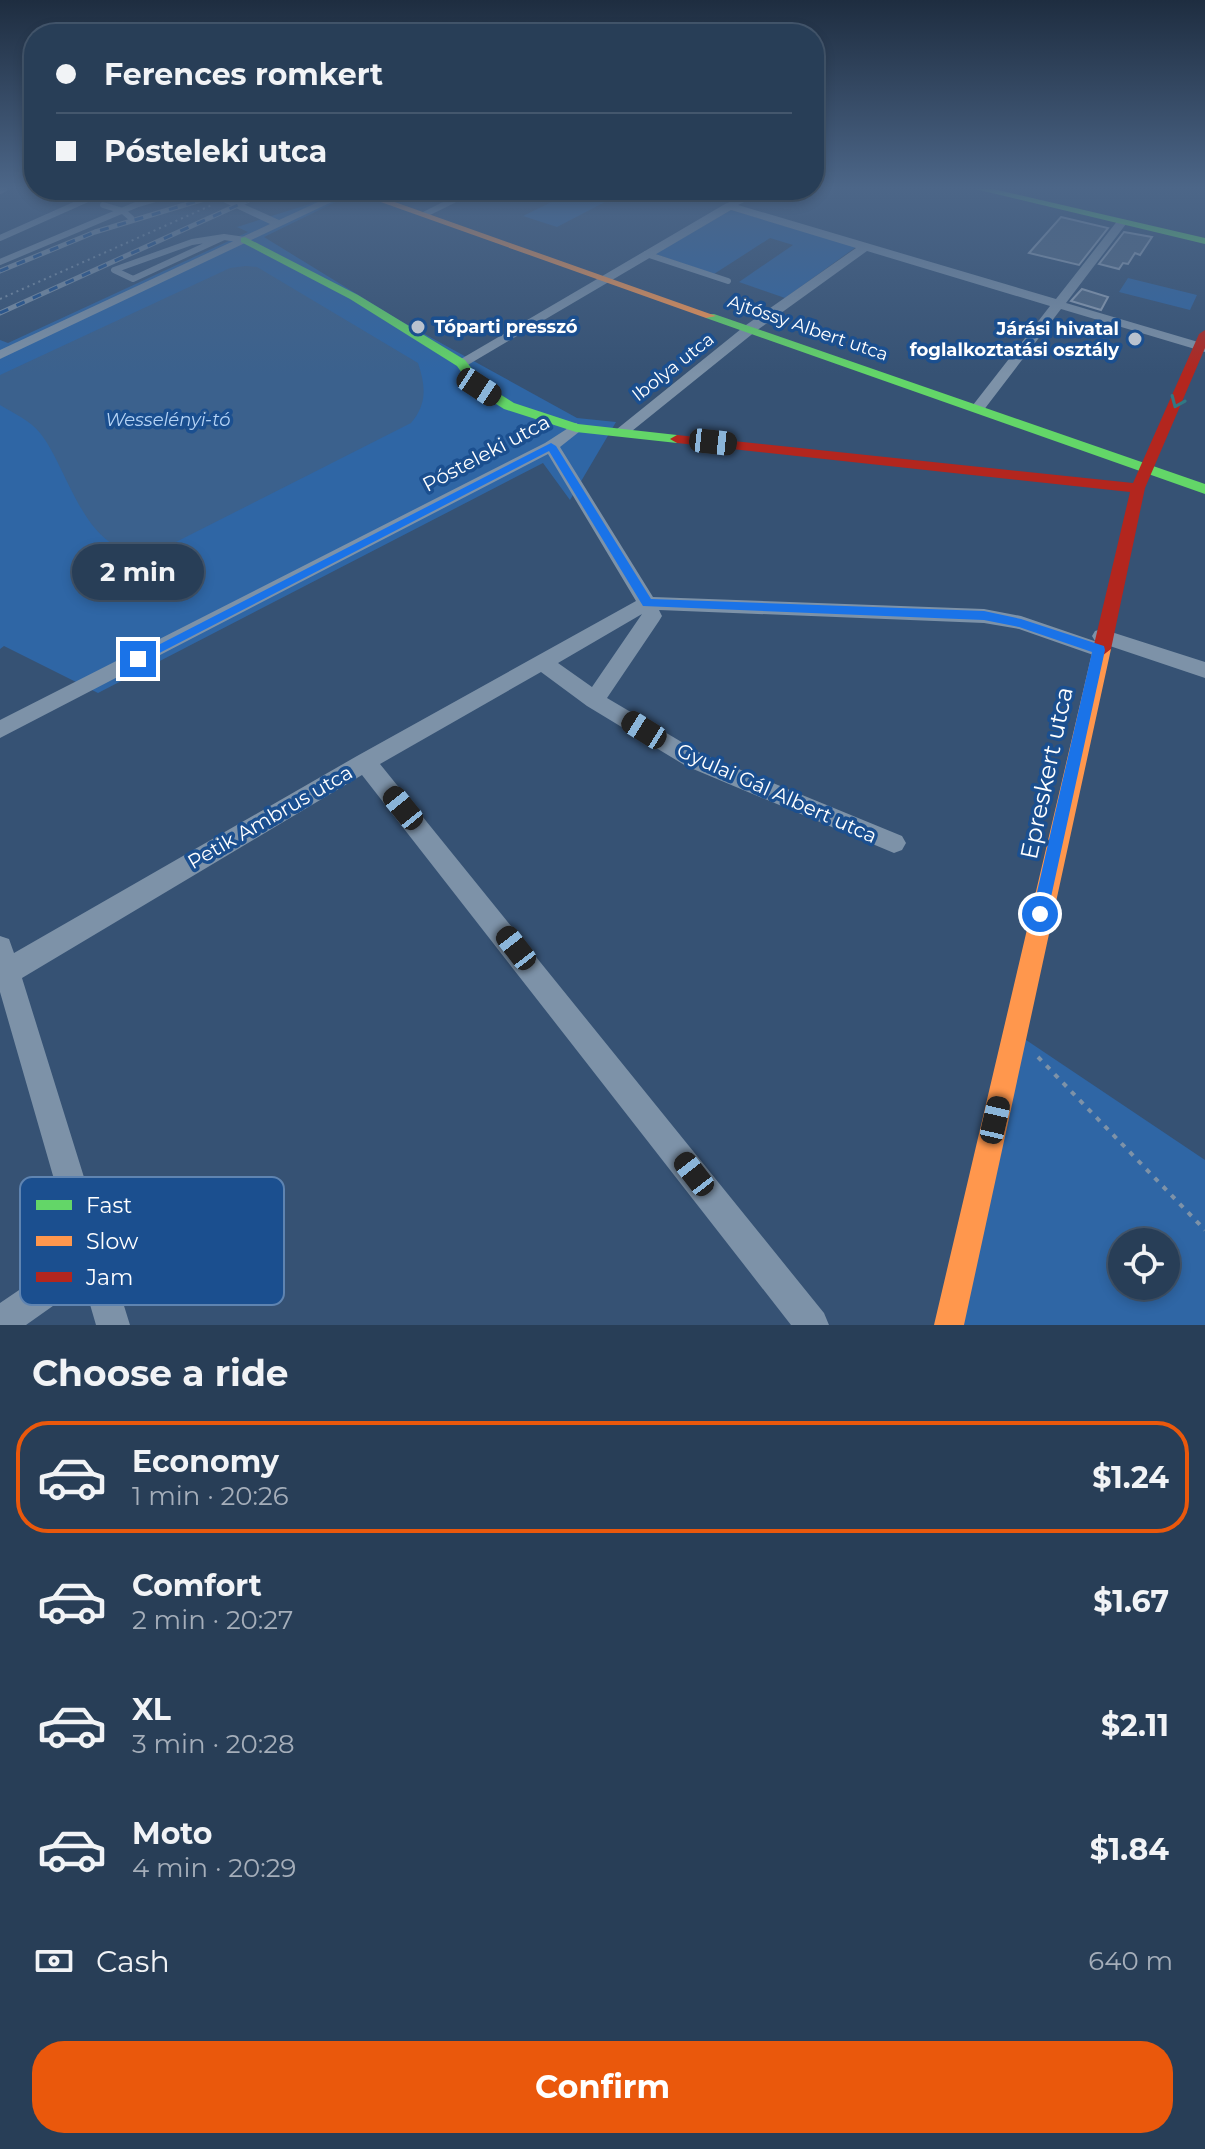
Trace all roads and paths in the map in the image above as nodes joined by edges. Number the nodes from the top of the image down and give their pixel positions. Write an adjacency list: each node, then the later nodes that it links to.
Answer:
1 (27, 251): 13 (lane)
2 (111, 251): 16 (path)
3 (167, 251): 4 (lane)
4 (194, 251)
5 (222, 251): 20 (street)
6 (266, 251): 21 (street)
7 (528, 251): 14 (street, Ajtóssy Albert utca)
8 (651, 251): 12 (street)
9 (860, 251): 18 (street, Ibolya utca)
10 (878, 251): 17 (street)
11 (1100, 251): 17 (street)
12 (646, 254): 14 (street); 15 (lane)
13 (0, 262)
14 (605, 278): 18 (street, Ajtóssy Albert utca); 21 (street)
15 (728, 281)
16 (0, 299)
17 (1058, 305): 19 (street); 22 (street)
18 (751, 328): 22 (street, Ajtóssy Albert utca); 24 (street, Ibolya utca)
19 (1204, 343): 26 (street, Epreskert utca, one-way to 26)
20 (0, 355)
21 (461, 363): 23 (street)
22 (978, 408): 26 (street, Ajtóssy Albert utca)
23 (576, 428): 24 (street, Pósteleki utca); 25 (street, Pósteleki utca)
24 (622, 432): 27 (street, Pósteleki utca)
25 (551, 446): 29 (street); 34 (street, Pósteleki utca)
26 (1147, 468): 27 (street, Epreskert utca); 28 (street, Ajtóssy Albert utca)
27 (1138, 488): 30 (street, Epreskert utca)
28 (1205, 489)
29 (647, 603): 30 (street); 31 (street, Petik Ambrus utca); 33 (street)
30 (1101, 643): 32 (street); 38 (street, Epreskert utca)
31 (541, 661): 33 (street, Gyulai Gál Albert utca); 35 (street, Petik Ambrus utca)
32 (1205, 670)
33 (594, 700): 36 (street, Gyulai Gál Albert utca)
34 (0, 730)
35 (365, 762): 37 (street, Petik Ambrus utca); 45 (street)
36 (894, 843)
37 (2, 965): 39 (street)
38 (1014, 1032): 40 (path); 46 (street, Epreskert utca)
39 (67, 1177)
40 (1205, 1230)
41 (26, 1305): 43 (street)
42 (107, 1305): 44 (street)
43 (0, 1323)
44 (113, 1325)
45 (812, 1325)
46 (949, 1325)

